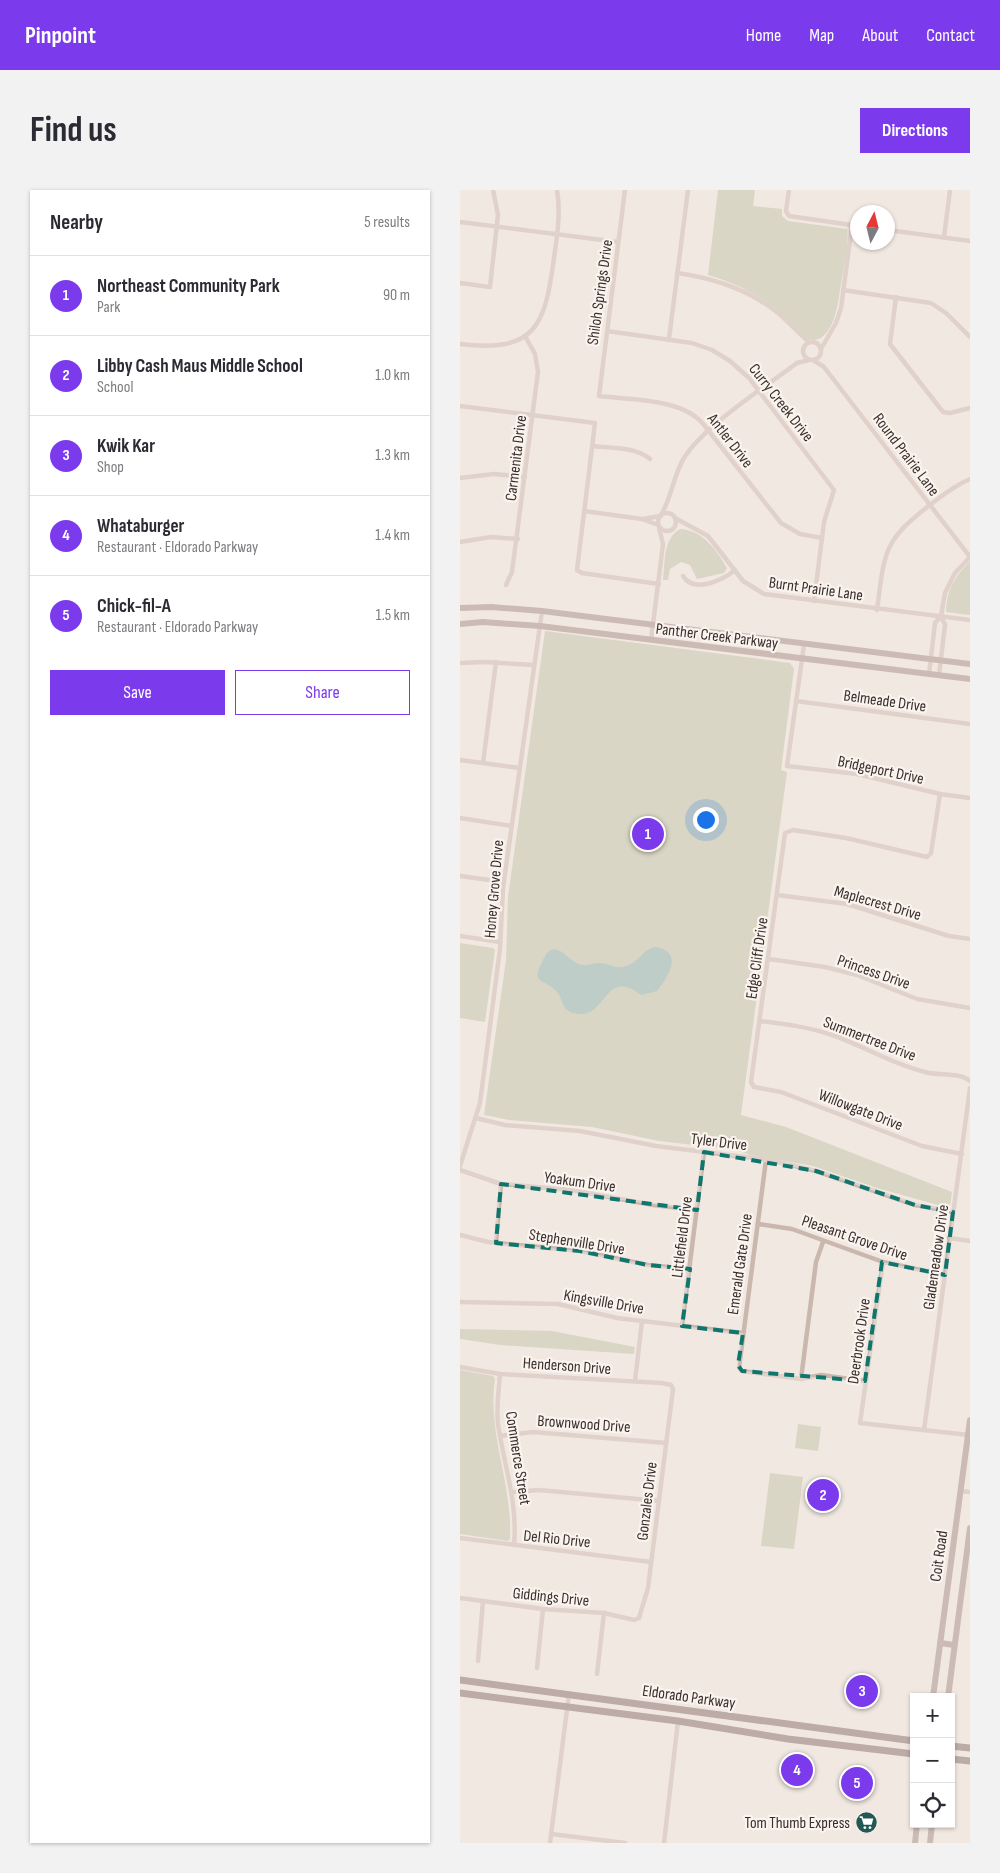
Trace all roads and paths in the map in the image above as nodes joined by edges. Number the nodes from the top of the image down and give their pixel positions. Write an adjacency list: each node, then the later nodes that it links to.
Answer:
1 (493, 190): 9 (street)
2 (557, 190): 11 (street)
3 (625, 190): 14 (street, Shiloh Springs Drive)
4 (688, 190): 16 (street)
5 (789, 190): 8 (street)
6 (950, 190): 12 (street)
7 (460, 222): 9 (street)
8 (850, 224)
9 (497, 227): 11 (street); 17 (street)
10 (895, 231): 12 (street)
11 (557, 234): 14 (street); 22 (street)
12 (944, 237): 13 (street)
13 (970, 241)
14 (618, 242): 20 (street, Shiloh Springs Drive)
15 (850, 250): 18 (street)
16 (677, 273): 21 (street); 25 (street)
17 (460, 283)
18 (843, 290): 19 (street); 23 (street)
19 (896, 298): 24 (street); 36 (street)
20 (607, 331): 25 (street, Curry Creek Drive); 34 (street, Shiloh Springs Drive)
21 (798, 334): 26 (street); 28 (street)
22 (525, 336): 27 (street); 37 (street, Carmenita Drive)
23 (827, 337): 26 (street); 29 (street)
24 (970, 337)
25 (669, 339): 33 (street, Curry Creek Drive)
26 (811, 342): 28 (street); 29 (street)
27 (460, 344)
28 (803, 349): 30 (street); 31 (street)
29 (821, 351): 30 (street); 32 (street, Round Prairie Lane)
30 (811, 360): 31 (street); 32 (street, Round Prairie Lane)
31 (796, 363): 33 (street)
32 (824, 367): 45 (street, Round Prairie Lane)
33 (760, 392): 38 (street); 54 (street, Curry Creek Drive)
34 (598, 396): 38 (street, Antler Drive)
35 (460, 406): 37 (street)
36 (970, 408)
37 (533, 415): 39 (street); 41 (street, Carmenita Drive)
38 (709, 430): 44 (street); 54 (street, Antler Drive)
39 (592, 446): 40 (street); 46 (street)
40 (650, 459)
41 (525, 477): 42 (street); 55 (street, Carmenita Drive)
42 (460, 478)
43 (970, 479): 45 (street)
44 (668, 503): 47 (street); 48 (street)
45 (930, 505): 58 (street, Round Prairie Lane); 65 (street)
46 (584, 511): 49 (street); 61 (street)
47 (660, 515): 48 (street); 49 (street); 51 (street)
48 (674, 516): 50 (street, Burnt Prairie Lane); 52 (street)
49 (642, 519): 51 (street)
50 (686, 525): 52 (street); 59 (street, Burnt Prairie Lane)
51 (659, 526): 53 (street); 57 (street)
52 (674, 527): 53 (street)
53 (670, 531): 57 (street)
54 (822, 538): 63 (street)
55 (518, 539): 56 (street); 62 (street, Carmenita Drive)
56 (460, 542)
57 (663, 544): 61 (street)
58 (970, 557): 67 (street)
59 (735, 570): 60 (street); 63 (street, Burnt Prairie Lane)
60 (683, 576)
61 (659, 584): 71 (street)
62 (506, 585)
63 (814, 601): 65 (street, Burnt Prairie Lane)
64 (460, 608): 66 (main road, Panther Creek Parkway)
65 (878, 610): 67 (street, Burnt Prairie Lane)
66 (542, 612): 70 (street, Honey Grove Drive); 71 (main road, Panther Creek Parkway)
67 (941, 616): 68 (street, Burnt Prairie Lane); 74 (street); 76 (street)
68 (970, 620)
69 (460, 624): 70 (main road, Panther Creek Parkway)
70 (540, 626): 72 (main road, Panther Creek Parkway); 80 (street, Honey Grove Drive)
71 (653, 626): 72 (street); 73 (main road, Panther Creek Parkway)
72 (651, 640): 75 (main road, Panther Creek Parkway)
73 (804, 645): 74 (main road, Panther Creek Parkway); 75 (street)
74 (930, 659): 76 (main road, Panther Creek Parkway); 81 (street)
75 (802, 660): 81 (main road, Panther Creek Parkway); 84 (street)
76 (940, 660): 79 (main road, Panther Creek Parkway); 82 (street)
77 (496, 662): 78 (street); 80 (street); 87 (street)
78 (460, 664)
79 (970, 664)
80 (534, 665): 88 (street, Honey Grove Drive)
81 (929, 674): 82 (main road, Panther Creek Parkway)
82 (939, 675): 83 (main road, Panther Creek Parkway)
83 (970, 679)
84 (796, 701): 85 (street, Belmeade Drive); 89 (street, Bridgeport Drive)
85 (970, 724)
86 (460, 760): 87 (street)
87 (483, 763): 88 (street)
88 (520, 768): 92 (street, Honey Grove Drive)
89 (940, 794): 90 (street, Bridgeport Drive); 95 (street, Edge Cliff Drive)
90 (970, 798)
91 (460, 818): 92 (street)
92 (512, 826): 94 (street, Honey Grove Drive)
93 (460, 876): 94 (street)
94 (504, 882): 98 (street, Honey Grove Drive)
95 (777, 894): 97 (street, Maplecrest Drive); 99 (street, Edge Cliff Drive)
96 (460, 936): 98 (street)
97 (970, 939)
98 (500, 942): 105 (street, Honey Grove Drive)
99 (768, 959): 100 (street, Princess Drive); 101 (street, Edge Cliff Drive)
100 (970, 1008)
101 (760, 1021): 102 (street, Summertree Drive); 103 (street, Edge Cliff Drive)
102 (970, 1081)
103 (752, 1086): 107 (street, Willowgate Drive)
104 (970, 1088): 107 (street, Glademeadow Drive)
105 (476, 1118): 106 (street, Tyler Drive); 109 (street, Honey Grove Drive)
106 (704, 1152): 108 (street, Tyler Drive); 112 (street, Littlefield Drive)
107 (962, 1154): 113 (street, Glademeadow Drive)
108 (766, 1160): 113 (street, Tyler Drive); 114 (street, Emerald Gate Drive)
109 (460, 1166)
110 (460, 1170): 111 (street, Yoakum Drive)
111 (501, 1184): 112 (street, Yoakum Drive); 119 (street)
112 (697, 1210): 121 (street, Littlefield Drive)
113 (953, 1212): 116 (street, Glademeadow Drive)
114 (758, 1224): 118 (street, Pleasant Grove Drive); 126 (street, Emerald Gate Drive)
115 (460, 1235): 119 (street, Stephenville Drive)
116 (949, 1238): 117 (street); 122 (street, Glademeadow Drive)
117 (970, 1241)
118 (823, 1242): 120 (street, Pleasant Grove Drive); 129 (street)
119 (496, 1243): 121 (street, Stephenville Drive)
120 (883, 1262): 122 (street, Pleasant Grove Drive); 131 (street, Deerbrook Drive)
121 (690, 1269): 125 (street, Littlefield Drive)
122 (945, 1276): 134 (street, Glademeadow Drive)
123 (460, 1302): 124 (street, Kingsville Drive)
124 (642, 1321): 125 (street, Kingsville Drive); 130 (street)
125 (682, 1326): 126 (street, Kingsville Drive)
126 (743, 1333): 129 (street, Emerald Gate Drive)
127 (460, 1367): 128 (street, Henderson Drive)
128 (500, 1374): 130 (street, Henderson Drive); 136 (street, Commerce Street)
129 (801, 1379): 131 (street)
130 (635, 1381): 132 (street, Henderson Drive)
131 (865, 1381): 134 (street, Deerbrook Drive)
132 (673, 1386): 137 (street, Gonzales Drive)
133 (970, 1420): 135 (main road, Coit Road)
134 (924, 1430): 135 (street)
135 (969, 1435): 138 (main road, Coit Road)
136 (500, 1436): 137 (street, Brownwood Drive); 139 (street, Commerce Street)
137 (666, 1443): 141 (street, Gonzales Drive)
138 (960, 1491): 140 (street); 146 (main road, Coit Road)
139 (513, 1492): 141 (street); 144 (street, Commerce Street)
140 (970, 1492)
141 (659, 1501): 145 (street, Gonzales Drive)
142 (970, 1528): 147 (main road, Coit Road)
143 (460, 1538): 144 (street, Del Rio Drive)
144 (514, 1545): 145 (street, Del Rio Drive)
145 (651, 1562): 152 (street, Gonzales Drive)
146 (951, 1563): 147 (main road); 153 (main road, Coit Road)
147 (964, 1565): 154 (main road, Coit Road)
148 (460, 1598): 149 (street, Giddings Drive)
149 (484, 1601): 150 (street, Giddings Drive); 155 (street)
150 (543, 1609): 151 (street, Giddings Drive); 156 (street)
151 (604, 1613): 152 (street, Giddings Drive); 157 (street)
152 (639, 1618)
153 (940, 1643): 154 (main road); 160 (main road, Coit Road)
154 (954, 1645): 161 (main road, Coit Road)
155 (478, 1660)
156 (537, 1668)
157 (597, 1674)
158 (460, 1680): 162 (main road, Eldorado Parkway)
159 (460, 1693): 163 (main road, Eldorado Parkway)
160 (934, 1693)
161 (948, 1693)
162 (569, 1694): 163 (street); 164 (main road, Eldorado Parkway)
163 (567, 1707): 165 (main road, Eldorado Parkway); 176 (street)
164 (680, 1709): 165 (main road); 166 (main road, Eldorado Parkway)
165 (678, 1721): 168 (main road, Eldorado Parkway); 179 (street)
166 (827, 1729): 167 (main road, Eldorado Parkway); 168 (main road)
167 (910, 1741)
168 (825, 1743): 171 (main road, Eldorado Parkway)
169 (955, 1746): 170 (main road)
170 (970, 1748)
171 (910, 1754)
172 (955, 1759): 173 (main road)
173 (970, 1761)
174 (916, 1828): 180 (main road)
175 (932, 1828): 181 (main road)
176 (551, 1834): 177 (street); 178 (street)
177 (550, 1843)
178 (625, 1843)
179 (664, 1843)
180 (914, 1843)
181 (930, 1843)

